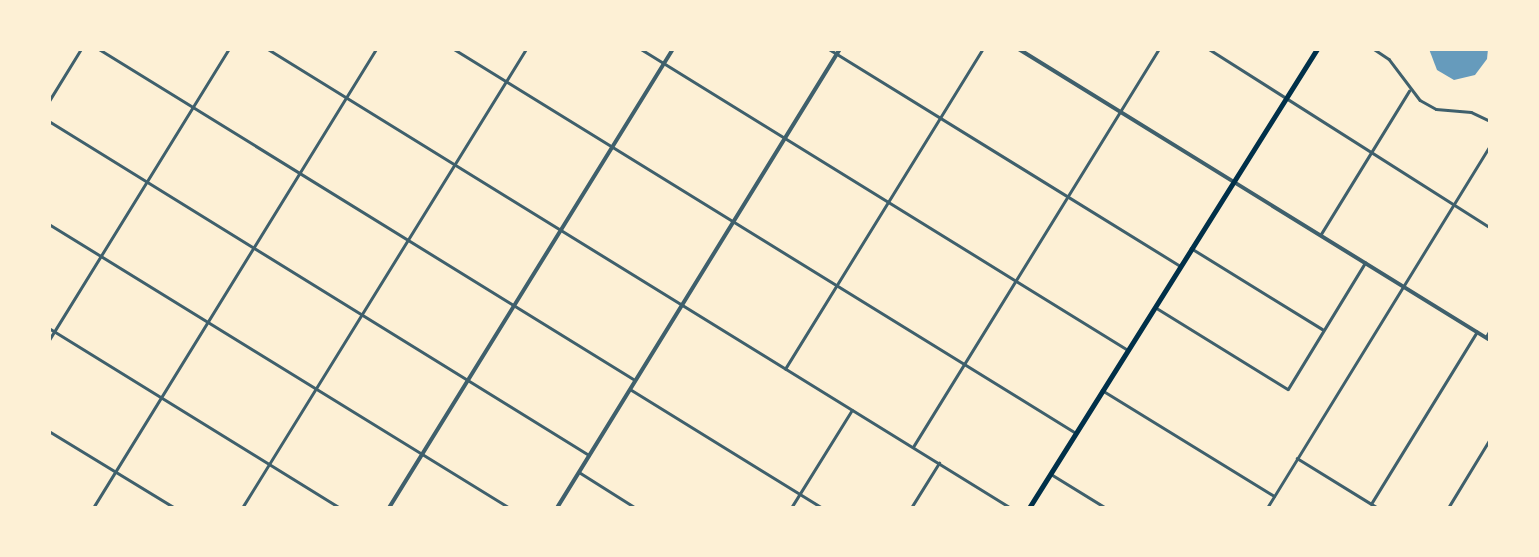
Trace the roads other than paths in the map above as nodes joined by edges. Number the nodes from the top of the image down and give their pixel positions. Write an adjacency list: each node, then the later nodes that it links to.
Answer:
1 (81, 49): 24 (street)
2 (99, 49): 25 (street)
3 (229, 49): 25 (street)
4 (268, 49): 22 (street)
5 (376, 49): 22 (street)
6 (454, 49): 20 (street)
7 (526, 49): 20 (street)
8 (640, 49): 19 (street)
9 (673, 49): 19 (street)
10 (829, 49): 17 (street)
11 (983, 49): 27 (street)
12 (1019, 49): 26 (street)
13 (1159, 49): 26 (street)
14 (1209, 49): 23 (street)
15 (1317, 49): 23 (main road)
16 (1374, 49): 18 (street)
17 (838, 51): 27 (street); 30 (street)
18 (1382, 51): 21 (street)
19 (664, 63): 30 (street); 32 (street)
20 (506, 81): 32 (street); 34 (street)
21 (1409, 91): 29 (street); 33 (street)
22 (346, 97): 34 (street); 35 (street)
23 (1285, 98): 33 (street); 36 (main road)
24 (49, 101)
25 (193, 107): 35 (street); 37 (street)
26 (1120, 111): 36 (street); 38 (street)
27 (941, 118): 38 (street); 39 (street)
28 (49, 121): 37 (street)
29 (1490, 121)
30 (785, 138): 39 (street); 41 (street)
31 (1490, 146): 40 (street)
32 (612, 147): 41 (street); 44 (street)
33 (1371, 153): 40 (street); 45 (street)
34 (454, 164): 44 (street); 46 (street)
35 (299, 173): 46 (street); 47 (street)
36 (1233, 181): 45 (street); 48 (main road)
37 (147, 182): 47 (street); 49 (street)
38 (1068, 196): 51 (street); 52 (street)
39 (888, 202): 52 (street); 53 (street)
40 (1454, 205): 43 (street); 54 (street)
41 (733, 222): 53 (street); 56 (street)
42 (49, 223): 49 (street)
43 (1490, 227)
44 (561, 230): 55 (street); 56 (street)
45 (1320, 235): 50 (street)
46 (408, 240): 55 (street); 58 (street)
47 (253, 247): 58 (street); 59 (street)
48 (1191, 248): 51 (main road); 61 (street)
49 (101, 256): 59 (street); 63 (street)
50 (1365, 263): 54 (street); 61 (street)
51 (1180, 266): 57 (main road)
52 (1016, 281): 67 (street); 68 (street)
53 (837, 285): 68 (street); 69 (street)
54 (1403, 286): 64 (street); 83 (street)
55 (514, 305): 70 (street); 71 (street)
56 (682, 305): 69 (street); 71 (street)
57 (1155, 307): 61 (street); 67 (main road)
58 (362, 314): 70 (street); 72 (street)
59 (208, 321): 72 (street); 75 (street)
60 (49, 328): 63 (street)
61 (1324, 330)
62 (1490, 330): 65 (street)
63 (54, 332): 66 (street); 75 (street)
64 (1477, 332): 65 (street); 91 (street)
65 (1488, 338)
66 (49, 340)
67 (1128, 350): 74 (main road)
68 (964, 364): 78 (street); 80 (street)
69 (785, 369): 76 (street)
70 (468, 380): 81 (street); 82 (street)
71 (635, 380): 73 (street)
72 (316, 388): 81 (street); 85 (street)
73 (630, 389): 82 (street); 89 (street)
74 (1102, 390): 78 (main road); 90 (street)
75 (161, 397): 85 (street); 86 (street)
76 (852, 410): 80 (street); 89 (street)
77 (49, 430): 86 (street)
78 (1076, 433): 88 (main road)
79 (1490, 439): 108 (street)
80 (913, 447): 84 (street)
81 (422, 454): 96 (street); 97 (street)
82 (589, 455): 87 (street)
83 (1297, 458): 90 (street); 91 (street)
84 (939, 463): 102 (street); 103 (street)
85 (269, 464): 94 (street); 95 (street)
86 (115, 471): 92 (street); 93 (street)
87 (579, 472): 98 (street); 99 (street)
88 (1051, 474): 104 (main road); 105 (street)
89 (800, 494): 100 (street); 101 (street)
90 (1274, 496): 106 (street)
91 (1371, 504): 107 (street)
92 (93, 508)
93 (174, 508)
94 (242, 508)
95 (340, 508)
96 (389, 508)
97 (510, 508)
98 (557, 508)
99 (636, 508)
100 (791, 508)
101 (823, 508)
102 (911, 508)
103 (1011, 508)
104 (1029, 508)
105 (1107, 508)
106 (1266, 508)
107 (1378, 508)
108 (1448, 508)

